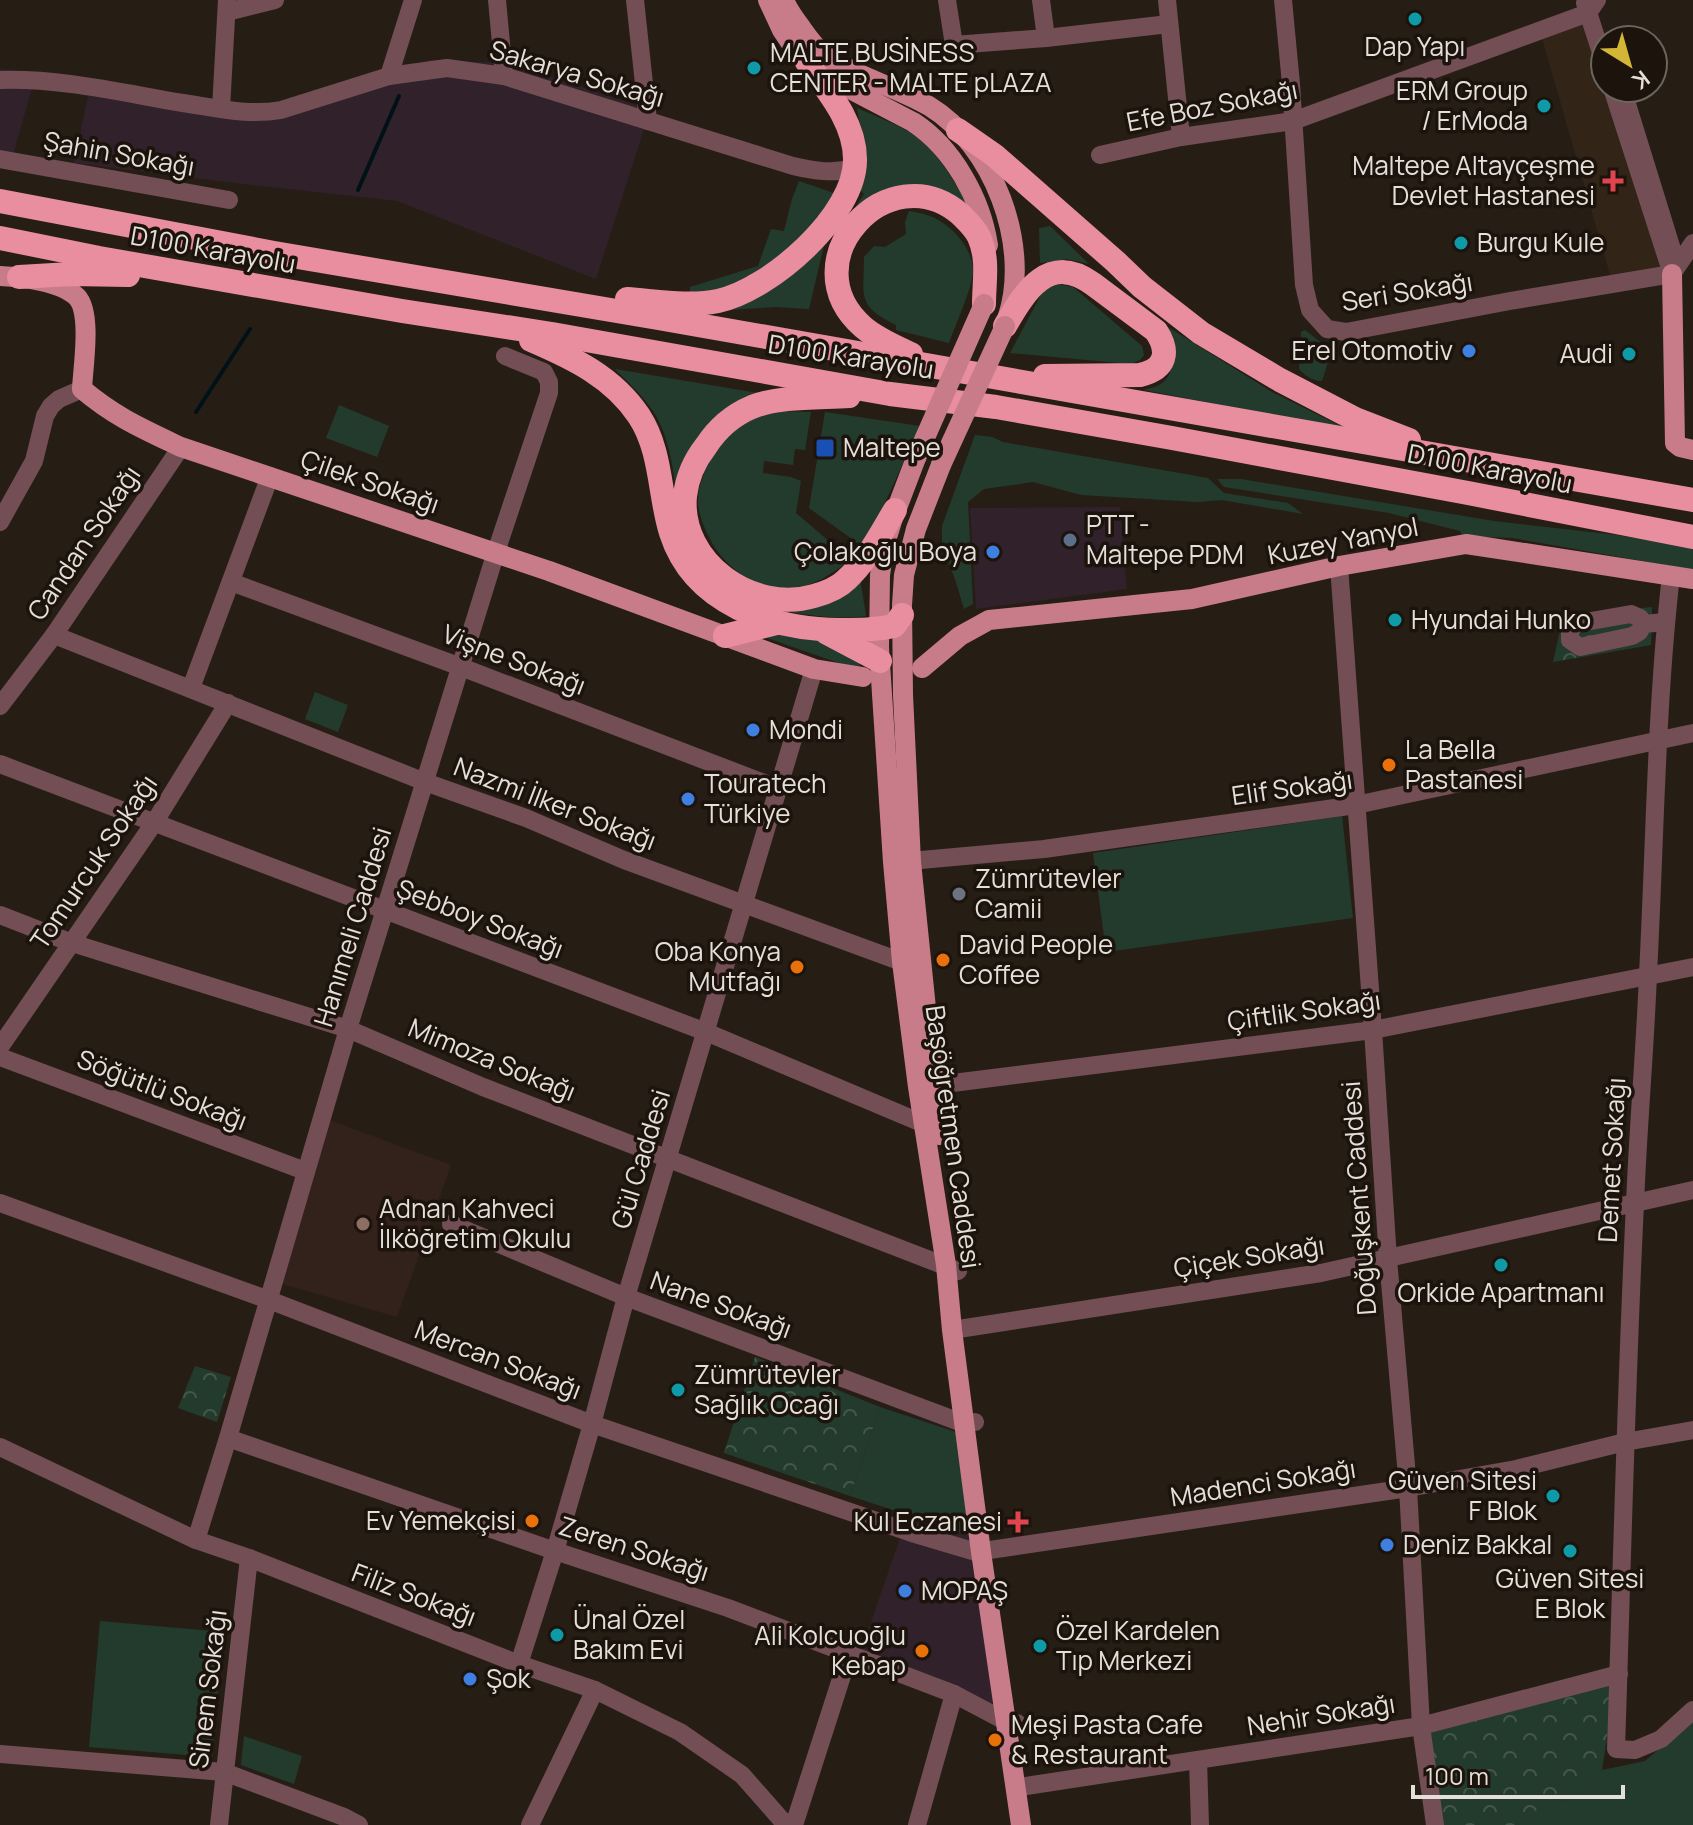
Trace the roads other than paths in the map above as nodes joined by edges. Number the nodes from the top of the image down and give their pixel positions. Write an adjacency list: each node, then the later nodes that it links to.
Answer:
1 (275, 0): 12 (street)
2 (413, 0): 18 (street)
3 (497, 0): 19 (street)
4 (635, 0): 24 (street)
5 (768, 0): 17 (main road, Başöğretmen Caddesi)
6 (784, 0): 26 (main road, Başöğretmen Caddesi)
7 (947, 0): 16 (street)
8 (1041, 0): 16 (street)
9 (1167, 0): 13 (street)
10 (1283, 0): 25 (street)
11 (1592, 3): 14 (street); 15 (street); 25 (street, Efe Boz Sokağı)
12 (227, 6): 23 (street)
13 (1169, 24): 16 (street); 27 (street)
14 (1596, 24)
15 (1601, 24)
16 (1046, 38)
17 (807, 62): 30 (highway); 39 (main road, Başöğretmen Caddesi)
18 (389, 76): 19 (street, Sakarya Sokağı); 23 (street, Sakarya Sokağı)
19 (504, 76): 24 (street, Sakarya Sokağı)
20 (0, 80): 23 (street, Sakarya Sokağı)
21 (1617, 104): 35 (street)
22 (1627, 104): 35 (street)
23 (221, 109)
24 (648, 121): 30 (street, Sakarya Sokağı)
25 (1293, 121): 27 (street, Efe Boz Sokağı); 35 (street, Seri Sokağı)
26 (958, 130): 40 (main road, Başöğretmen Caddesi); 49 (highway)
27 (1181, 137): 28 (street, Efe Boz Sokağı)
28 (1100, 155)
29 (0, 159): 31 (street, Şahin Sokağı)
30 (855, 168): 38 (highway)
31 (229, 200)
32 (0, 201): 38 (highway, D100 Karayolu)
33 (0, 238): 37 (highway, D100 Karayolu)
34 (1693, 243): 35 (street)
35 (1672, 274): 48 (main road)
36 (9, 276): 37 (highway); 45 (main road)
37 (201, 276): 41 (highway, D100 Karayolu)
38 (536, 299): 43 (highway, D100 Karayolu)
39 (984, 304): 43 (highway); 52 (main road, Başöğretmen Caddesi, bridge)
40 (1005, 326): 44 (highway); 60 (main road, Başöğretmen Caddesi, bridge)
41 (503, 328): 46 (highway, D100 Karayolu); 62 (highway)
42 (505, 356): 55 (street, Hanımeli Caddesi)
43 (939, 367): 44 (highway, D100 Karayolu)
44 (989, 377): 49 (highway, D100 Karayolu)
45 (82, 389): 47 (main road, Çilek Sokağı); 53 (street)
46 (890, 394): 52 (highway); 54 (highway, D100 Karayolu)
47 (181, 447): 50 (main road, Çilek Sokağı); 66 (street, Candan Sokağı)
48 (1693, 450)
49 (1464, 460): 51 (highway, D100 Karayolu)
50 (270, 476): 55 (main road, Çilek Sokağı); 59 (street)
51 (1693, 500)
52 (895, 510): 65 (main road, Başöğretmen Caddesi)
53 (0, 522)
54 (1693, 537)
55 (496, 552): 67 (main road, Çilek Sokağı); 68 (street, Hanımeli Caddesi)
56 (1339, 566): 57 (main road, Kuzey Yanyol); 69 (main road, Kuzey Yanyol); 80 (street, Doğuşkent Caddesi)
57 (1671, 575): 58 (main road, Kuzey Yanyol); 61 (street, Demet Sokağı)
58 (1693, 579)
59 (231, 582): 68 (street, Vişne Sokağı); 72 (street)
60 (902, 615): 65 (highway); 82 (main road, Başöğretmen Caddesi)
61 (1665, 622): 63 (street); 76 (street, Demet Sokağı)
62 (778, 623): 64 (highway); 67 (highway)
63 (1644, 624)
64 (821, 630): 65 (highway); 71 (highway)
65 (878, 630): 71 (main road, Başöğretmen Caddesi)
66 (54, 635): 72 (street, Nazmi İlker Sokağı); 74 (street, Candan Sokağı)
67 (725, 636): 70 (main road, Çilek Sokağı)
68 (461, 667): 78 (street, Hanımeli Caddesi); 79 (street, Vişne Sokağı)
69 (922, 668)
70 (814, 669): 71 (main road, Çilek Sokağı); 79 (street, Gül Caddesi)
71 (871, 669): 82 (main road, Başöğretmen Caddesi)
72 (191, 688): 73 (street, Nazmi İlker Sokağı)
73 (228, 703): 78 (street, Nazmi İlker Sokağı); 81 (street, Tomurcuk Sokağı)
74 (0, 706)
75 (1693, 733): 76 (street, Elif Sokağı)
76 (1658, 741): 80 (street, Elif Sokağı); 89 (street, Demet Sokağı)
77 (0, 764): 81 (street, Şebboy Sokağı)
78 (425, 782): 83 (street, Nazmi İlker Sokağı); 84 (street, Hanımeli Caddesi)
79 (777, 788): 83 (street, Gül Caddesi)
80 (1356, 805): 82 (street, Elif Sokağı); 91 (street, Doğuşkent Caddesi)
81 (154, 823): 84 (street, Şebboy Sokağı); 86 (street, Tomurcuk Sokağı)
82 (902, 862): 87 (main road, Başöğretmen Caddesi); 95 (main road, Başöğretmen Caddesi)
83 (744, 904): 87 (street, Nazmi İlker Sokağı); 92 (street, Gül Caddesi)
84 (385, 911): 90 (street, Hanımeli Caddesi); 92 (street, Şebboy Sokağı)
85 (0, 915): 86 (street, Mimoza Sokağı)
86 (72, 943): 90 (street, Mimoza Sokağı); 93 (street, Tomurcuk Sokağı)
87 (902, 962): 95 (main road, Başöğretmen Caddesi)
88 (1693, 967): 89 (street, Çiftlik Sokağı)
89 (1648, 977): 91 (street, Çiftlik Sokağı); 101 (street, Demet Sokağı)
90 (348, 1029): 97 (street, Mimoza Sokağı); 98 (street, Hanımeli Caddesi)
91 (1373, 1030): 95 (street, Çiftlik Sokağı); 103 (street, Doğuşkent Caddesi)
92 (706, 1032): 96 (street, Şebboy Sokağı); 97 (street, Gül Caddesi)
93 (0, 1047)
94 (0, 1057): 98 (street, Söğütlü Sokağı)
95 (926, 1086): 96 (main road, Başöğretmen Caddesi)
96 (932, 1133): 104 (main road, Başöğretmen Caddesi)
97 (669, 1158): 104 (street, Mimoza Sokağı); 105 (street, Gül Caddesi)
98 (305, 1171): 106 (street, Hanımeli Caddesi)
99 (1693, 1190): 101 (street, Çiçek Sokağı)
100 (0, 1203): 106 (street, Mercan Sokağı)
101 (1635, 1203): 103 (street, Çiçek Sokağı); 112 (street, Demet Sokağı)
102 (451, 1224): 105 (street, Nane Sokağı)
103 (1388, 1259): 107 (street, Çiçek Sokağı); 114 (street, Doğuşkent Caddesi)
104 (952, 1268): 107 (main road, Başöğretmen Caddesi)
105 (626, 1297): 108 (street, Nane Sokağı); 109 (street, Gül Caddesi)
106 (269, 1300): 109 (street, Mercan Sokağı); 111 (street, Hanımeli Caddesi)
107 (958, 1329): 108 (main road, Başöğretmen Caddesi)
108 (970, 1423): 117 (main road, Başöğretmen Caddesi)
109 (592, 1424): 116 (street, Gül Caddesi); 117 (street, Mercan Sokağı)
110 (1693, 1430): 112 (street, Madenci Sokağı)
111 (228, 1438): 115 (street, Hanımeli Caddesi); 116 (street, Zeren Sokağı)
112 (1625, 1442): 114 (street, Madenci Sokağı); 121 (street, Demet Sokağı)
113 (0, 1447): 115 (street, Filiz Sokağı)
114 (1408, 1488): 117 (street, Madenci Sokağı); 126 (street, Doğuşkent Caddesi)
115 (196, 1540): 118 (street, Filiz Sokağı)
116 (555, 1551): 119 (street, Zeren Sokağı); 120 (street, Gül Caddesi)
117 (987, 1551): 125 (main road, Başöğretmen Caddesi)
118 (249, 1558): 120 (street, Filiz Sokağı); 129 (street, Sinem Sokağı)
119 (849, 1654): 123 (street, Zeren Sokağı); 135 (street)
120 (519, 1664): 122 (street, Filiz Sokağı)
121 (1619, 1674): 124 (street, Demet Sokağı); 126 (street, Nehir Sokağı)
122 (595, 1690): 133 (street); 134 (street, Filiz Sokağı)
123 (954, 1694): 125 (street, Zeren Sokağı); 136 (street)
124 (1693, 1710)
125 (1012, 1723): 130 (main road, Başöğretmen Caddesi); 137 (main road, Başöğretmen Caddesi)
126 (1421, 1726): 128 (street, Nehir Sokağı); 140 (street, Doğuşkent Caddesi)
127 (0, 1754): 129 (street)
128 (1198, 1760): 130 (street, Nehir Sokağı); 139 (street)
129 (224, 1772): 131 (street, Sinem Sokağı); 132 (street)
130 (1026, 1786): 138 (main road, Başöğretmen Caddesi)
131 (219, 1825)
132 (359, 1825)
133 (530, 1825)
134 (786, 1825)
135 (794, 1825)
136 (917, 1825)
137 (1021, 1825)
138 (1031, 1825)
139 (1200, 1825)
140 (1435, 1825)

